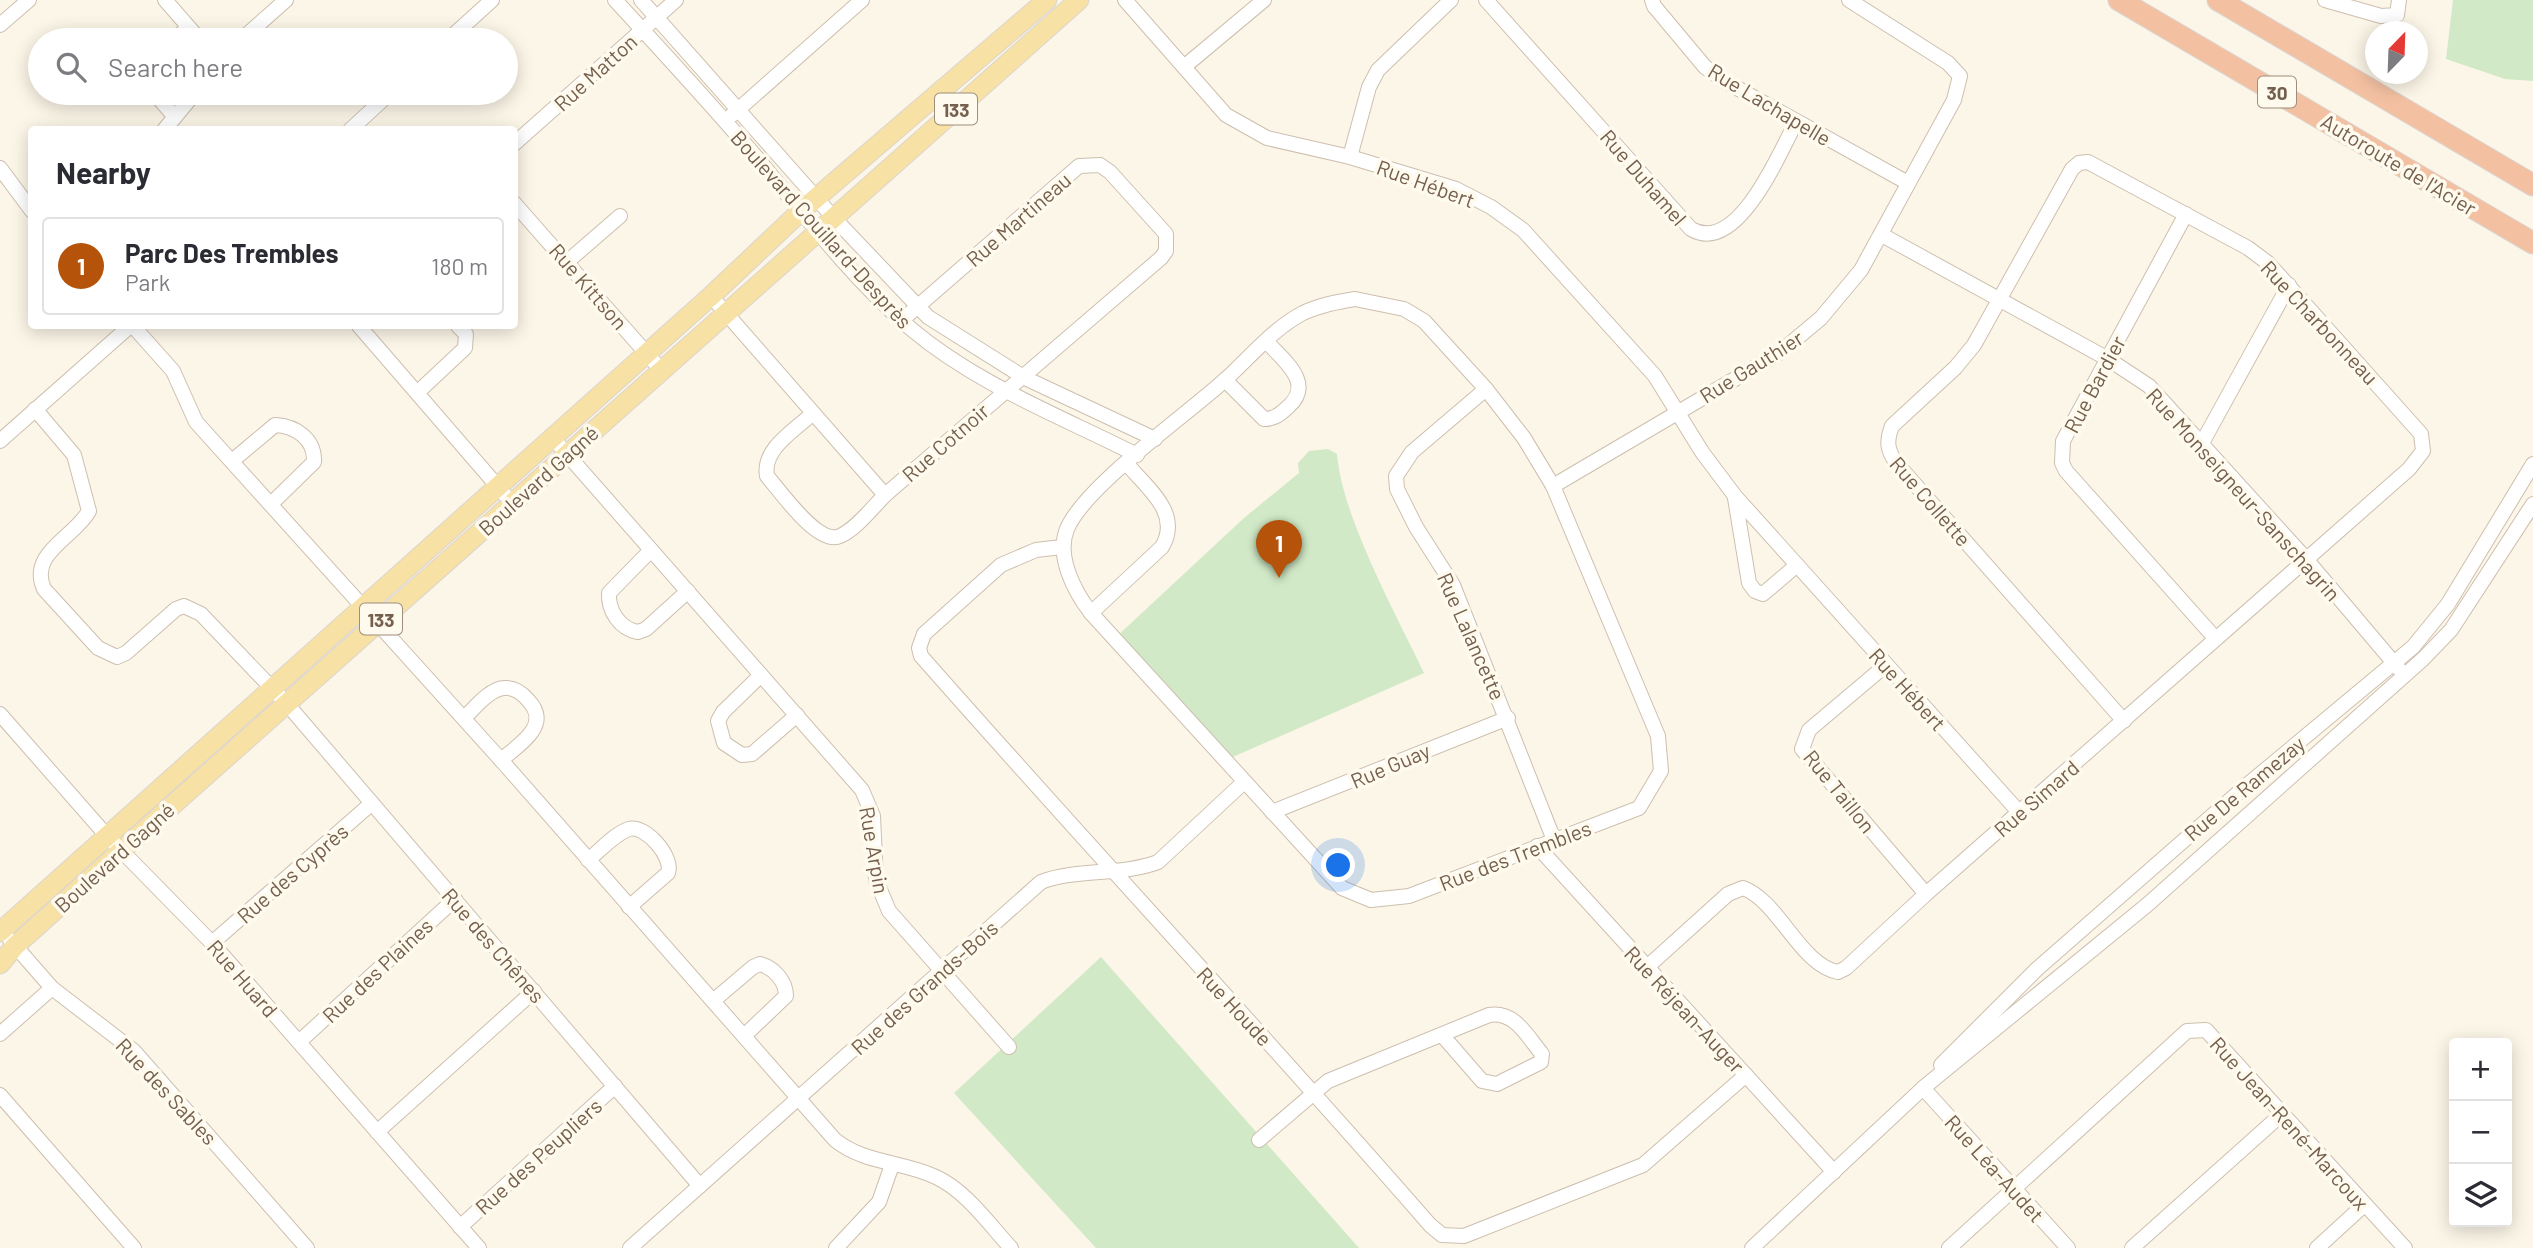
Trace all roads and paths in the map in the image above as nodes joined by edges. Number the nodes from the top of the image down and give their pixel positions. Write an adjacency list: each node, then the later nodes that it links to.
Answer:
1 (29, 0): 23 (street)
2 (164, 0): 24 (street)
3 (286, 0): 25 (street)
4 (492, 0): 26 (street)
5 (615, 0): 27 (street, Boulevard Couillard-Desprès)
6 (640, 0): 22 (street, Boulevard Couillard-Desprès)
7 (676, 0): 22 (street, Rue Matton)
8 (862, 0): 32 (street)
9 (1047, 0): 44 (main road, Boulevard Gagné / 133)
10 (1079, 0): 49 (main road, Boulevard Gagné / 133)
11 (1125, 0): 28 (street, Rue Hébert)
12 (1264, 0): 28 (street)
13 (1451, 0): 39 (street)
14 (1486, 0): 35 (street, Rue Duhamel)
15 (1652, 0): 35 (street, Rue Lachapelle)
16 (1849, 0): 42 (street, Rue Gauthier)
17 (2119, 0): 51 (highway, Autoroute de l'Acier / 30)
18 (2218, 0): 43 (highway, 30)
19 (2325, 0): 21 (street)
20 (2399, 0): 21 (street)
21 (2359, 5)
22 (656, 18): 27 (street, Rue Matton); 32 (street, Boulevard Couillard-Desprès)
23 (0, 25)
24 (188, 27)
25 (254, 28)
26 (461, 28)
27 (642, 30): 34 (street, Boulevard Couillard-Desprès); 38 (street, Rue Matton)
28 (1185, 66): 39 (street, Rue Hébert)
29 (164, 105): 33 (street)
30 (185, 105): 33 (street)
31 (377, 105): 37 (street)
32 (739, 109): 34 (street); 44 (street, Boulevard Couillard-Desprès)
33 (175, 117): 36 (street)
34 (726, 121): 44 (street, Boulevard Couillard-Desprès)
35 (1796, 122): 42 (street, Rue Lachapelle)
36 (167, 126)
37 (353, 126)
38 (518, 140)
39 (1350, 157): 73 (street, Rue Hébert)
40 (2079, 163): 47 (street, Rue Charbonneau); 55 (street, Rue Collette)
41 (0, 169): 45 (street)
42 (1908, 183): 50 (street, Rue Gauthier)
43 (2533, 185)
44 (808, 204): 49 (street, Boulevard Couillard-Desprès); 54 (main road, Boulevard Gagné / 133)
45 (28, 206)
46 (518, 207): 52 (street, Rue Kittson)
47 (2186, 214): 53 (street, Rue Charbonneau); 65 (street, Rue Bardier)
48 (620, 216): 52 (street)
49 (825, 224): 56 (street, Boulevard Couillard-Desprès); 57 (main road, Boulevard Gagné / 133); 58 (street, Boulevard Couillard-Desprès)
50 (1882, 235): 55 (street, Rue Monseigneur-Sanschagrin); 73 (street, Rue Gauthier)
51 (2533, 243)
52 (568, 261): 64 (street, Rue Kittson)
53 (2290, 285): 78 (street); 79 (street, Rue Charbonneau)
54 (711, 296): 57 (street, Rue Cotnoir); 64 (main road, Boulevard Gagné / 133)
55 (2000, 300): 65 (street, Rue Monseigneur-Sanschagrin); 110 (street, Rue Collette)
56 (917, 307): 58 (street, Rue Martineau); 67 (street, Boulevard Couillard-Desprès); 67 (street, Rue Martineau)
57 (724, 315): 66 (main road, Boulevard Gagné / 133); 74 (street, Rue Cotnoir)
58 (902, 320): 70 (street, Boulevard Couillard-Desprès)
59 (128, 329): 72 (street)
60 (135, 329): 82 (street)
61 (362, 329): 71 (street)
62 (461, 329): 71 (street)
63 (1266, 341): 68 (street, Rue des Trembles); 68 (street); 69 (street, Rue des Trembles)
64 (647, 353): 66 (street, Rue Kittson); 75 (main road, Boulevard Gagné / 133)
65 (2108, 359): 78 (street, Rue Monseigneur-Sanschagrin); 99 (street, Rue Bardier)
66 (662, 371): 80 (main road, Boulevard Gagné / 133)
67 (1025, 378): 70 (street, Rue Martineau); 76 (street, Boulevard Couillard-Desprès)
68 (1225, 380): 76 (street, Rue des Trembles)
69 (1486, 389): 85 (street, Rue des Trembles); 109 (street, Rue Lalancette)
70 (1005, 390): 81 (street, Boulevard Couillard-Desprès); 86 (street, Rue Cotnoir)
71 (418, 392): 84 (street)
72 (35, 409): 77 (street); 104 (street, Rue des Chênes)
73 (1677, 411): 85 (street, Rue Gauthier); 87 (street, Rue Hébert)
74 (812, 414): 86 (street, Rue Cotnoir); 86 (street, Rue Cotnoir)
75 (551, 436): 80 (street, Rue Arpin); 84 (main road, Boulevard Gagné / 133)
76 (1155, 439): 81 (street, Rue des Trembles)
77 (0, 440)
78 (2202, 443): 93 (street, Rue Monseigneur-Sanschagrin)
79 (2423, 451): 93 (street, Rue Simard)
80 (566, 454): 88 (main road, Boulevard Gagné / 133); 92 (street, Rue Arpin)
81 (1132, 459): 91 (street, Rue des Trembles); 97 (street)
82 (232, 461): 89 (street); 89 (street)
83 (2533, 464): 100 (street, Rue De Ramezay)
84 (498, 486): 88 (street); 96 (main road, Boulevard Gagné / 133)
85 (1553, 486): 119 (street, Rue des Trembles)
86 (886, 495)
87 (1735, 496): 94 (street, Rue Hébert); 94 (street, Rue Hébert)
88 (512, 503): 98 (main road, Boulevard Gagné / 133)
89 (271, 504): 96 (street)
90 (2533, 504): 103 (street, Rue De Ramezay)
91 (1062, 547): 97 (street, Rue des Trembles); 123 (street, Rue Houde)
92 (651, 550): 95 (street, Rue Arpin); 95 (street)
93 (2306, 559): 99 (street, Rue Simard); 100 (street, Rue Monseigneur-Sanschagrin)
94 (1797, 565): 101 (street, Rue Hébert)
95 (688, 592): 102 (street, Rue Arpin)
96 (364, 606): 98 (street); 104 (main road, Boulevard Gagné / 133)
97 (1091, 612): 112 (street, Rue des Trembles)
98 (378, 622): 105 (main road, Boulevard Gagné / 133); 108 (street)
99 (2215, 638): 110 (street, Rue Simard)
100 (2393, 663): 103 (street, Rue Monseigneur-Sanschagrin); 113 (street, Rue De Ramezay)
101 (1886, 664): 117 (street, Rue Hébert); 124 (street, Rue Taillon)
102 (761, 675): 107 (street, Rue Arpin); 107 (street)
103 (2404, 675): 115 (street, Rue De Ramezay)
104 (272, 688): 105 (street, Rue des Chênes); 118 (main road, Boulevard Gagné / 133)
105 (287, 704): 114 (street, Rue des Chênes); 121 (main road, Boulevard Gagné / 133)
106 (0, 714): 118 (street, Rue Huard)
107 (797, 715): 134 (street, Rue Arpin)
108 (464, 718): 111 (street); 111 (street)
109 (1508, 718): 116 (street, Rue Guay); 119 (street, Rue Lalancette)
110 (2124, 721): 117 (street, Rue Simard)
111 (501, 760): 122 (street)
112 (1244, 782): 116 (street, Rue des Trembles); 123 (street, Rue des Grands-Bois)
113 (2246, 786): 115 (street); 126 (street, Rue De Ramezay)
114 (372, 803): 125 (street, Rue des Chênes); 130 (street, Rue des Cyprès)
115 (2263, 803): 128 (street, Rue De Ramezay)
116 (1272, 812): 120 (street, Rue des Trembles)
117 (2019, 812): 124 (street, Rue Simard)
118 (107, 836): 121 (street, Rue Huard); 129 (main road, Boulevard Gagné / 133)
119 (1554, 840): 120 (street, Rue des Trembles)
120 (1537, 846): 133 (street, Rue Réjean-Auger)
121 (122, 850): 130 (street, Rue Huard); 131 (main road, Boulevard Gagné / 133)
122 (588, 860): 127 (street); 127 (street)
123 (1110, 871): 134 (street, Rue des Grands-Bois); 146 (street, Rue Houde)
124 (1926, 894): 133 (street, Rue Simard)
125 (455, 899): 136 (street, Rue des Chênes); 141 (street, Rue des Plaines)
126 (2113, 901): 128 (street); 145 (street, Rue De Ramezay)
127 (629, 907): 137 (street)
128 (2130, 918): 145 (street, Rue De Ramezay)
129 (1, 930): 131 (street, Rue des Sables)
130 (212, 943): 141 (street, Rue Huard)
131 (15, 946): 132 (main road, Boulevard Gagné / 133); 135 (street, Rue des Sables)
132 (0, 964)
133 (1646, 968): 143 (street, Rue Réjean-Auger)
134 (942, 972): 142 (street, Rue Arpin); 148 (street, Rue des Grands-Bois)
135 (52, 988): 138 (street); 160 (street, Rue des Sables)
136 (534, 991): 144 (street, Rue des Chênes); 150 (street)
137 (713, 1001): 140 (street); 140 (street)
138 (0, 1034)
139 (1442, 1035): 139 (street); 146 (street)
140 (744, 1036): 148 (street)
141 (299, 1042): 150 (street, Rue Huard)
142 (1009, 1047)
143 (1745, 1075): 146 (street, Rue Houde); 153 (street, Rue Réjean-Auger)
144 (615, 1086): 154 (street, Rue des Chênes); 157 (street, Rue des Peupliers)
145 (1923, 1088): 153 (street, Rue De Ramezay); 155 (street, Rue Léa-Audet)
146 (1313, 1091): 151 (street)
147 (0, 1095): 159 (street)
148 (800, 1099): 152 (street); 154 (street, Rue des Grands-Bois)
149 (2283, 1112): 155 (street, Rue Jean-René-Marcoux); 156 (street, Rue Jean-René-Marcoux); 167 (street)
150 (377, 1132): 157 (street, Rue Huard)
151 (1259, 1140)
152 (892, 1165): 162 (street); 163 (street)
153 (1834, 1172): 164 (street, Rue De Ramezay)
154 (701, 1186): 158 (street, Rue des Grands-Bois)
155 (2014, 1189): 165 (street); 166 (street, Rue Léa-Audet)
156 (2364, 1205): 168 (street); 169 (street, Rue Jean-René-Marcoux)
157 (460, 1227): 161 (street, Rue Huard)
158 (632, 1247)
159 (134, 1248)
160 (307, 1248)
161 (479, 1248)
162 (836, 1248)
163 (1011, 1248)
164 (1752, 1248)
165 (1949, 1248)
166 (2068, 1248)
167 (2132, 1248)
168 (2317, 1248)
169 (2405, 1248)

